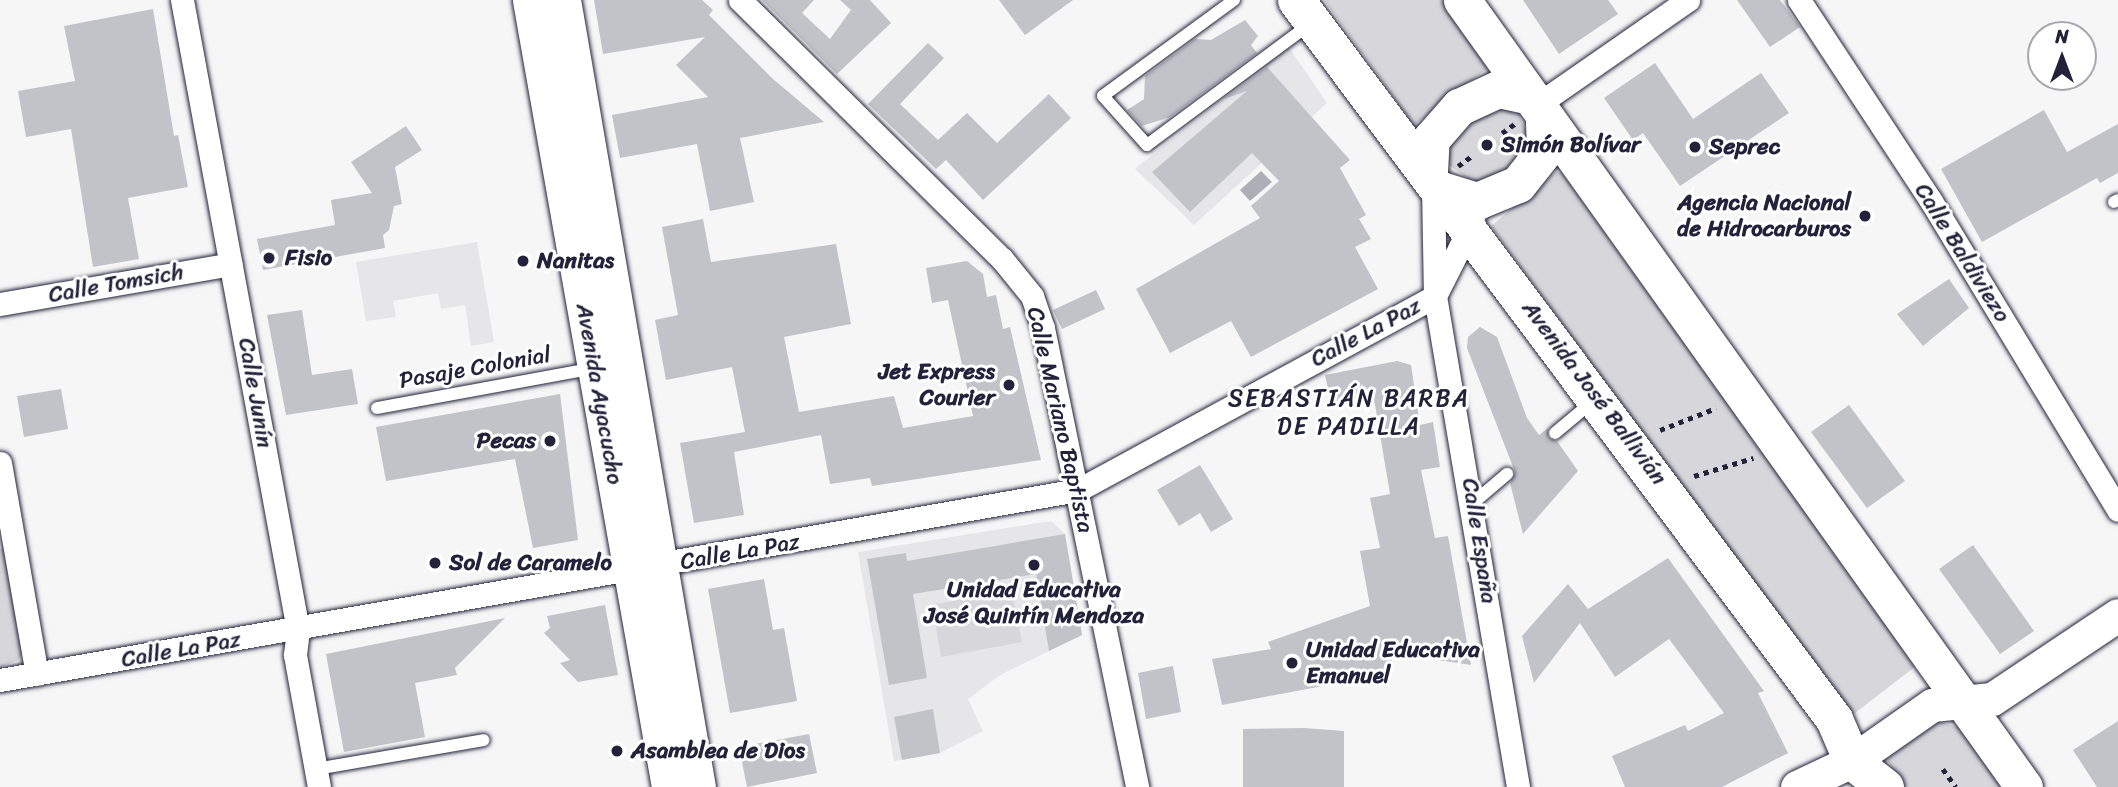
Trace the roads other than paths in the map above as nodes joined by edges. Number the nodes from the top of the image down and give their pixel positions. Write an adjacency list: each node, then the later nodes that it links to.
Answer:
1 (182, 0): 15 (street, Calle Junín)
2 (531, 0): 11 (main road, Avenida Ayacucho)
3 (562, 0): 11 (main road, Avenida Ayacucho)
4 (740, 0): 24 (street, Calle Mariano Baptista)
5 (1234, 0): 9 (lane)
6 (1461, 0): 10 (main road)
7 (1688, 0): 10 (street)
8 (1799, 0): 26 (street, Calle Baldiviezo)
9 (1304, 11): 12 (main road, Avenida José Ballivián)
10 (1533, 109): 12 (main road, Calle La Paz); 13 (main road, Calle La Paz); 32 (main road)
11 (575, 164): 18 (main road, Avenida Ayacucho)
12 (1440, 177): 13 (main road); 14 (main road, Avenida José Ballivián); 16 (street, Calle La Paz)
13 (1494, 198): 14 (street, Calle La Paz)
14 (1469, 227): 16 (street, Calle La Paz); 19 (main road, Avenida José Ballivián)
15 (231, 264): 17 (street, Calle Tomsich); 29 (street, Calle Junín)
16 (1436, 296): 24 (street, Calle La Paz); 25 (street, Calle España)
17 (0, 304)
18 (609, 365): 20 (lane, Pasaje Colonial); 27 (main road, Avenida Ayacucho)
19 (1597, 397): 21 (lane); 34 (main road, Avenida José Ballivián)
20 (377, 408)
21 (1555, 433)
22 (0, 463): 30 (street)
23 (1507, 474): 25 (lane)
24 (1077, 490): 27 (street, Calle La Paz); 37 (street, Calle Mariano Baptista)
25 (1473, 503): 38 (street, Calle España)
26 (2118, 510)
27 (643, 569): 29 (street, Calle La Paz); 36 (main road, Avenida Ayacucho)
28 (2118, 615): 32 (main road)
29 (298, 630): 30 (street, Calle La Paz); 35 (street, Calle Junín)
30 (37, 674): 31 (street, Calle La Paz)
31 (0, 680)
32 (1964, 702): 34 (main road); 41 (main road)
33 (484, 740): 35 (lane)
34 (1852, 761): 39 (main road); 40 (main road, Avenida José Ballivián)
35 (318, 778)
36 (686, 786)
37 (1136, 787)
38 (1518, 787)
39 (1797, 787)
40 (1885, 787)
41 (2024, 787)

